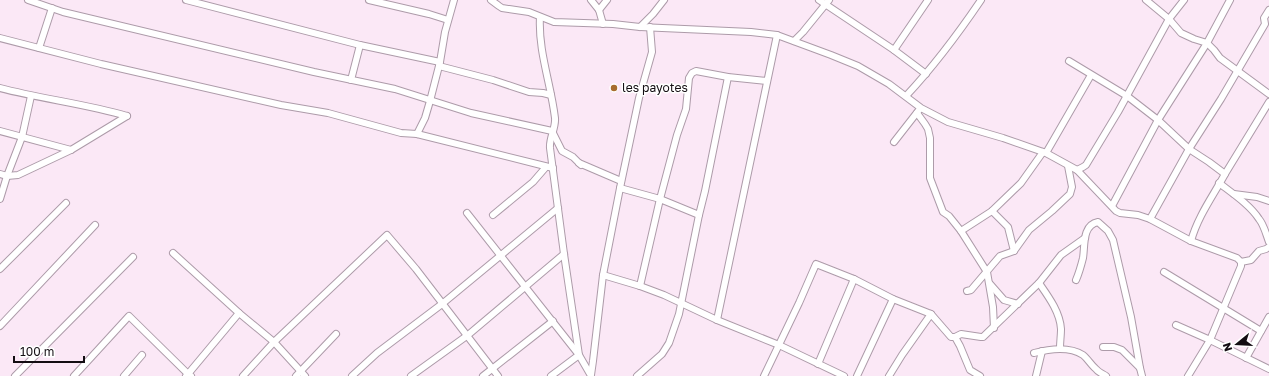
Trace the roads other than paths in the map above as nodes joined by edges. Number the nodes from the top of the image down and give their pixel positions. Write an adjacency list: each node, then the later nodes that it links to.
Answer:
1 (28, 0): 16 (street)
2 (186, 0): 29 (street)
3 (369, 0): 20 (street)
4 (454, 0): 20 (street)
5 (492, 0): 19 (street)
6 (591, 0): 17 (street)
7 (607, 0): 17 (street)
8 (664, 0): 23 (street)
9 (819, 0): 15 (street)
10 (928, 0): 31 (street)
11 (981, 0): 35 (street)
12 (1146, 0): 21 (street)
13 (1184, 0): 21 (street)
14 (1230, 0): 28 (street)
15 (828, 2): 27 (street); 31 (street)
16 (52, 8): 30 (street); 38 (street)
17 (599, 10): 22 (street)
18 (1269, 10): 34 (street)
19 (540, 17): 22 (street); 42 (street)
20 (448, 20): 33 (street)
21 (1169, 20): 28 (street); 45 (street)
22 (603, 24): 23 (street)
23 (640, 27): 24 (street)
24 (650, 27): 25 (street); 66 (street)
25 (777, 35): 27 (street); 39 (street)
26 (0, 38): 30 (street)
27 (794, 41): 44 (street)
28 (1207, 43): 34 (street); 49 (street)
29 (360, 44): 33 (street); 38 (street)
30 (39, 48): 52 (street)
31 (894, 50): 35 (street)
32 (1070, 61): 36 (street)
33 (440, 64): 42 (street); 46 (street)
34 (1238, 71): 41 (street); 56 (street)
35 (926, 74): 44 (street)
36 (1091, 75): 45 (street); 58 (street)
37 (728, 77): 39 (street); 71 (street); 79 (street)
38 (351, 80): 46 (street)
39 (767, 81): 113 (street)
40 (0, 88): 43 (street)
41 (1269, 94)
42 (551, 95): 51 (street)
43 (31, 96): 53 (street); 57 (street)
44 (906, 96): 48 (street)
45 (1127, 96): 49 (street); 62 (street)
46 (430, 101): 51 (street); 52 (street)
47 (1269, 102): 64 (street)
48 (919, 110): 54 (street); 58 (street); 82 (street)
49 (1158, 120): 56 (street); 74 (street)
50 (0, 131): 53 (street)
51 (552, 131): 55 (street); 59 (street)
52 (417, 134): 61 (street)
53 (22, 136): 57 (street); 65 (street)
54 (894, 142)
55 (550, 148): 59 (street); 61 (street)
56 (1189, 149): 64 (street); 80 (street)
57 (71, 150): 65 (street)
58 (1045, 153): 60 (street); 76 (street)
59 (581, 165): 66 (street)
60 (1068, 166): 62 (street); 88 (street)
61 (550, 168): 75 (street); 78 (street)
62 (1076, 170): 74 (street)
63 (0, 174): 65 (street)
64 (1225, 174): 67 (street)
65 (7, 176): 70 (street)
66 (621, 181): 68 (street)
67 (1219, 183): 69 (street); 85 (street)
68 (620, 188): 71 (street); 97 (street)
69 (1234, 194): 72 (street); 83 (street)
70 (0, 199)
71 (660, 200): 79 (street); 103 (street)
72 (1269, 201)
73 (66, 202): 94 (street)
74 (1112, 206): 80 (street)
75 (558, 208): 90 (street); 91 (street)
76 (992, 211): 82 (street); 88 (street)
77 (467, 212): 91 (street)
78 (494, 215)
79 (699, 215): 106 (street)
80 (1150, 219): 85 (street)
81 (96, 225): 116 (street)
82 (961, 231): 95 (street)
83 (1268, 233): 86 (street)
84 (1085, 238): 99 (street); 100 (street); 133 (street)
85 (1191, 241): 93 (street)
86 (1269, 242)
87 (1269, 247): 93 (street)
88 (1014, 251): 95 (street)
89 (173, 253): 110 (street)
90 (564, 254): 102 (street); 130 (street)
91 (501, 256): 102 (street); 107 (street)
92 (133, 257): 140 (street)
93 (1241, 262): 109 (street)
94 (0, 269)
95 (987, 272): 101 (street); 104 (street)
96 (1164, 272): 109 (street)
97 (603, 275): 103 (street); 139 (street)
98 (854, 279): 105 (street); 124 (street); 132 (street)
99 (1076, 280)
100 (1039, 283): 108 (street); 126 (street)
101 (990, 284): 108 (street); 117 (street)
102 (525, 286): 114 (street); 120 (street)
103 (640, 286): 106 (street)
104 (967, 291)
105 (893, 299): 111 (street); 152 (street)
106 (681, 302): 113 (street); 149 (street)
107 (442, 304): 120 (street); 123 (street); 144 (street)
108 (1018, 304): 117 (street)
109 (1224, 307): 118 (street); 122 (street)
110 (239, 313): 123 (street); 138 (street)
111 (931, 314): 121 (street); 153 (street)
112 (1269, 317): 118 (street)
113 (717, 320): 124 (street)
114 (553, 321): 130 (street); 134 (street)
115 (1176, 325): 122 (street)
116 (0, 326)
117 (994, 328): 121 (street)
118 (1261, 331): 131 (street)
119 (336, 334): 137 (street)
120 (468, 335): 134 (street); 145 (street)
121 (955, 337): 154 (street)
122 (1210, 340): 131 (street); 159 (street)
123 (274, 342): 137 (street); 143 (street)
124 (779, 345): 132 (street); 150 (street)
125 (1103, 347): 133 (street)
126 (1060, 348): 127 (street); 135 (street)
127 (1042, 351): 128 (street); 155 (street)
128 (1034, 353)
129 (142, 355): 142 (street)
130 (579, 355): 139 (street); 148 (street)
131 (1246, 358): 136 (street)
132 (818, 364): 151 (street)
133 (1140, 368): 158 (street)
134 (492, 369): 146 (street); 147 (street)
135 (1095, 369): 156 (street); 157 (street)
136 (1269, 369)
137 (300, 374)
138 (189, 375): 141 (street)
139 (591, 375)
140 (15, 376)
141 (74, 376)
142 (124, 376)
143 (243, 376)
144 (352, 376)
145 (411, 376)
146 (483, 376)
147 (498, 376)
148 (551, 376)
149 (637, 376)
150 (764, 376)
151 (844, 376)
152 (857, 376)
153 (889, 376)
154 (980, 376)
155 (1036, 376)
156 (1092, 376)
157 (1106, 376)
158 (1142, 376)
159 (1188, 376)

